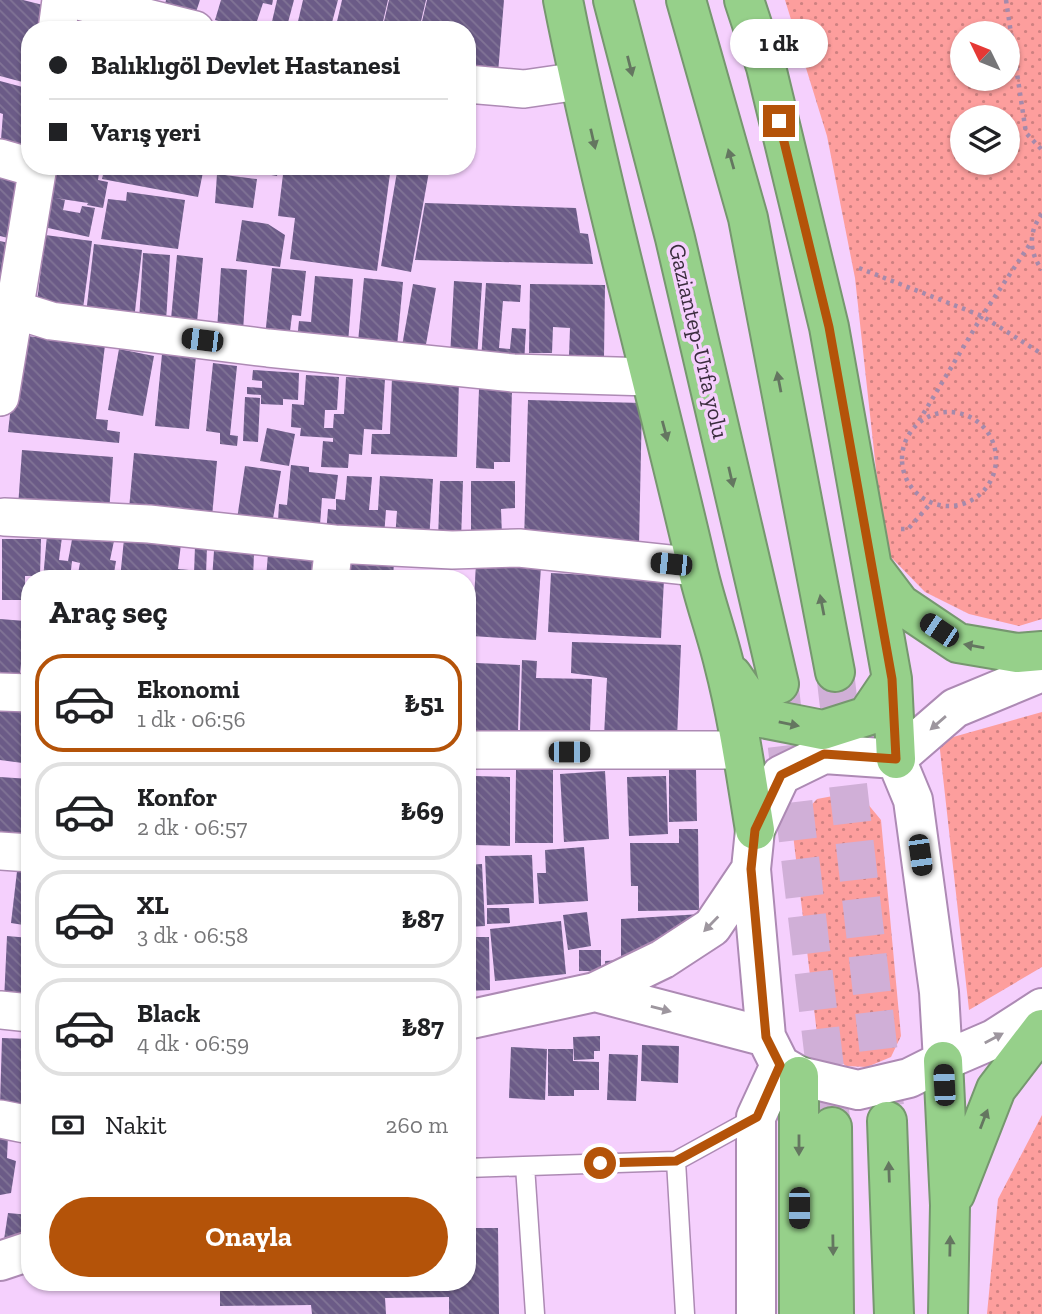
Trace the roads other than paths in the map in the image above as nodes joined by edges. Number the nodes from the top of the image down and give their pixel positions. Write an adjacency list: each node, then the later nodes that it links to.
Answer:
1 (61, 0): 7 (street)
2 (75, 0): 8 (street)
3 (564, 0): 9 (highway)
4 (613, 0): 27 (highway, Gaziantep-Urfa yolu, one-way to 27)
5 (686, 0): 24 (highway, one-way to 5)
6 (744, 0): 19 (highway)
7 (58, 21)
8 (159, 21)
9 (579, 81): 10 (street); 15 (highway, one-way to 15)
10 (476, 85)
11 (0, 158): 12 (street)
12 (21, 164)
13 (36, 175): 14 (street)
14 (8, 307): 15 (street); 16 (street)
15 (650, 377): 20 (highway, one-way to 20)
16 (0, 397)
17 (1, 518): 18 (street)
18 (334, 544): 20 (street); 21 (street)
19 (870, 565): 22 (highway, one-way to 19); 26 (highway)
20 (697, 566): 23 (highway)
21 (331, 570)
22 (1042, 651)
23 (725, 665): 26 (highway, one-way to 26); 31 (highway)
24 (835, 672)
25 (1042, 672): 32 (street, one-way to 32)
26 (892, 679): 32 (highway)
27 (779, 684)
28 (0, 692): 29 (street)
29 (21, 693)
30 (476, 750): 31 (street)
31 (742, 750): 33 (highway)
32 (896, 759): 33 (street); 44 (street)
33 (755, 830): 36 (street)
34 (0, 851): 35 (street)
35 (21, 852)
36 (751, 869): 37 (street, one-way to 37); 43 (street)
37 (595, 992): 41 (street); 43 (street, one-way to 43)
38 (1042, 1008): 44 (street, one-way to 38)
39 (0, 1010): 40 (street)
40 (21, 1012)
41 (476, 1018)
42 (1042, 1029): 53 (highway, one-way to 42)
43 (782, 1059): 44 (street); 45 (street); 59 (highway, one-way to 59)
44 (943, 1060): 53 (highway)
45 (757, 1117): 50 (lane); 58 (street)
46 (0, 1119): 48 (street)
47 (887, 1121): 61 (highway, one-way to 47)
48 (21, 1123)
49 (832, 1127): 60 (highway, one-way to 60)
50 (676, 1161): 51 (lane); 57 (lane)
51 (525, 1166): 52 (lane); 56 (lane)
52 (476, 1168)
53 (950, 1205): 62 (highway, one-way to 53)
54 (21, 1254): 55 (street)
55 (0, 1261)
56 (535, 1314)
57 (685, 1314)
58 (756, 1314)
59 (799, 1314)
60 (834, 1314)
61 (894, 1314)
62 (948, 1314)

